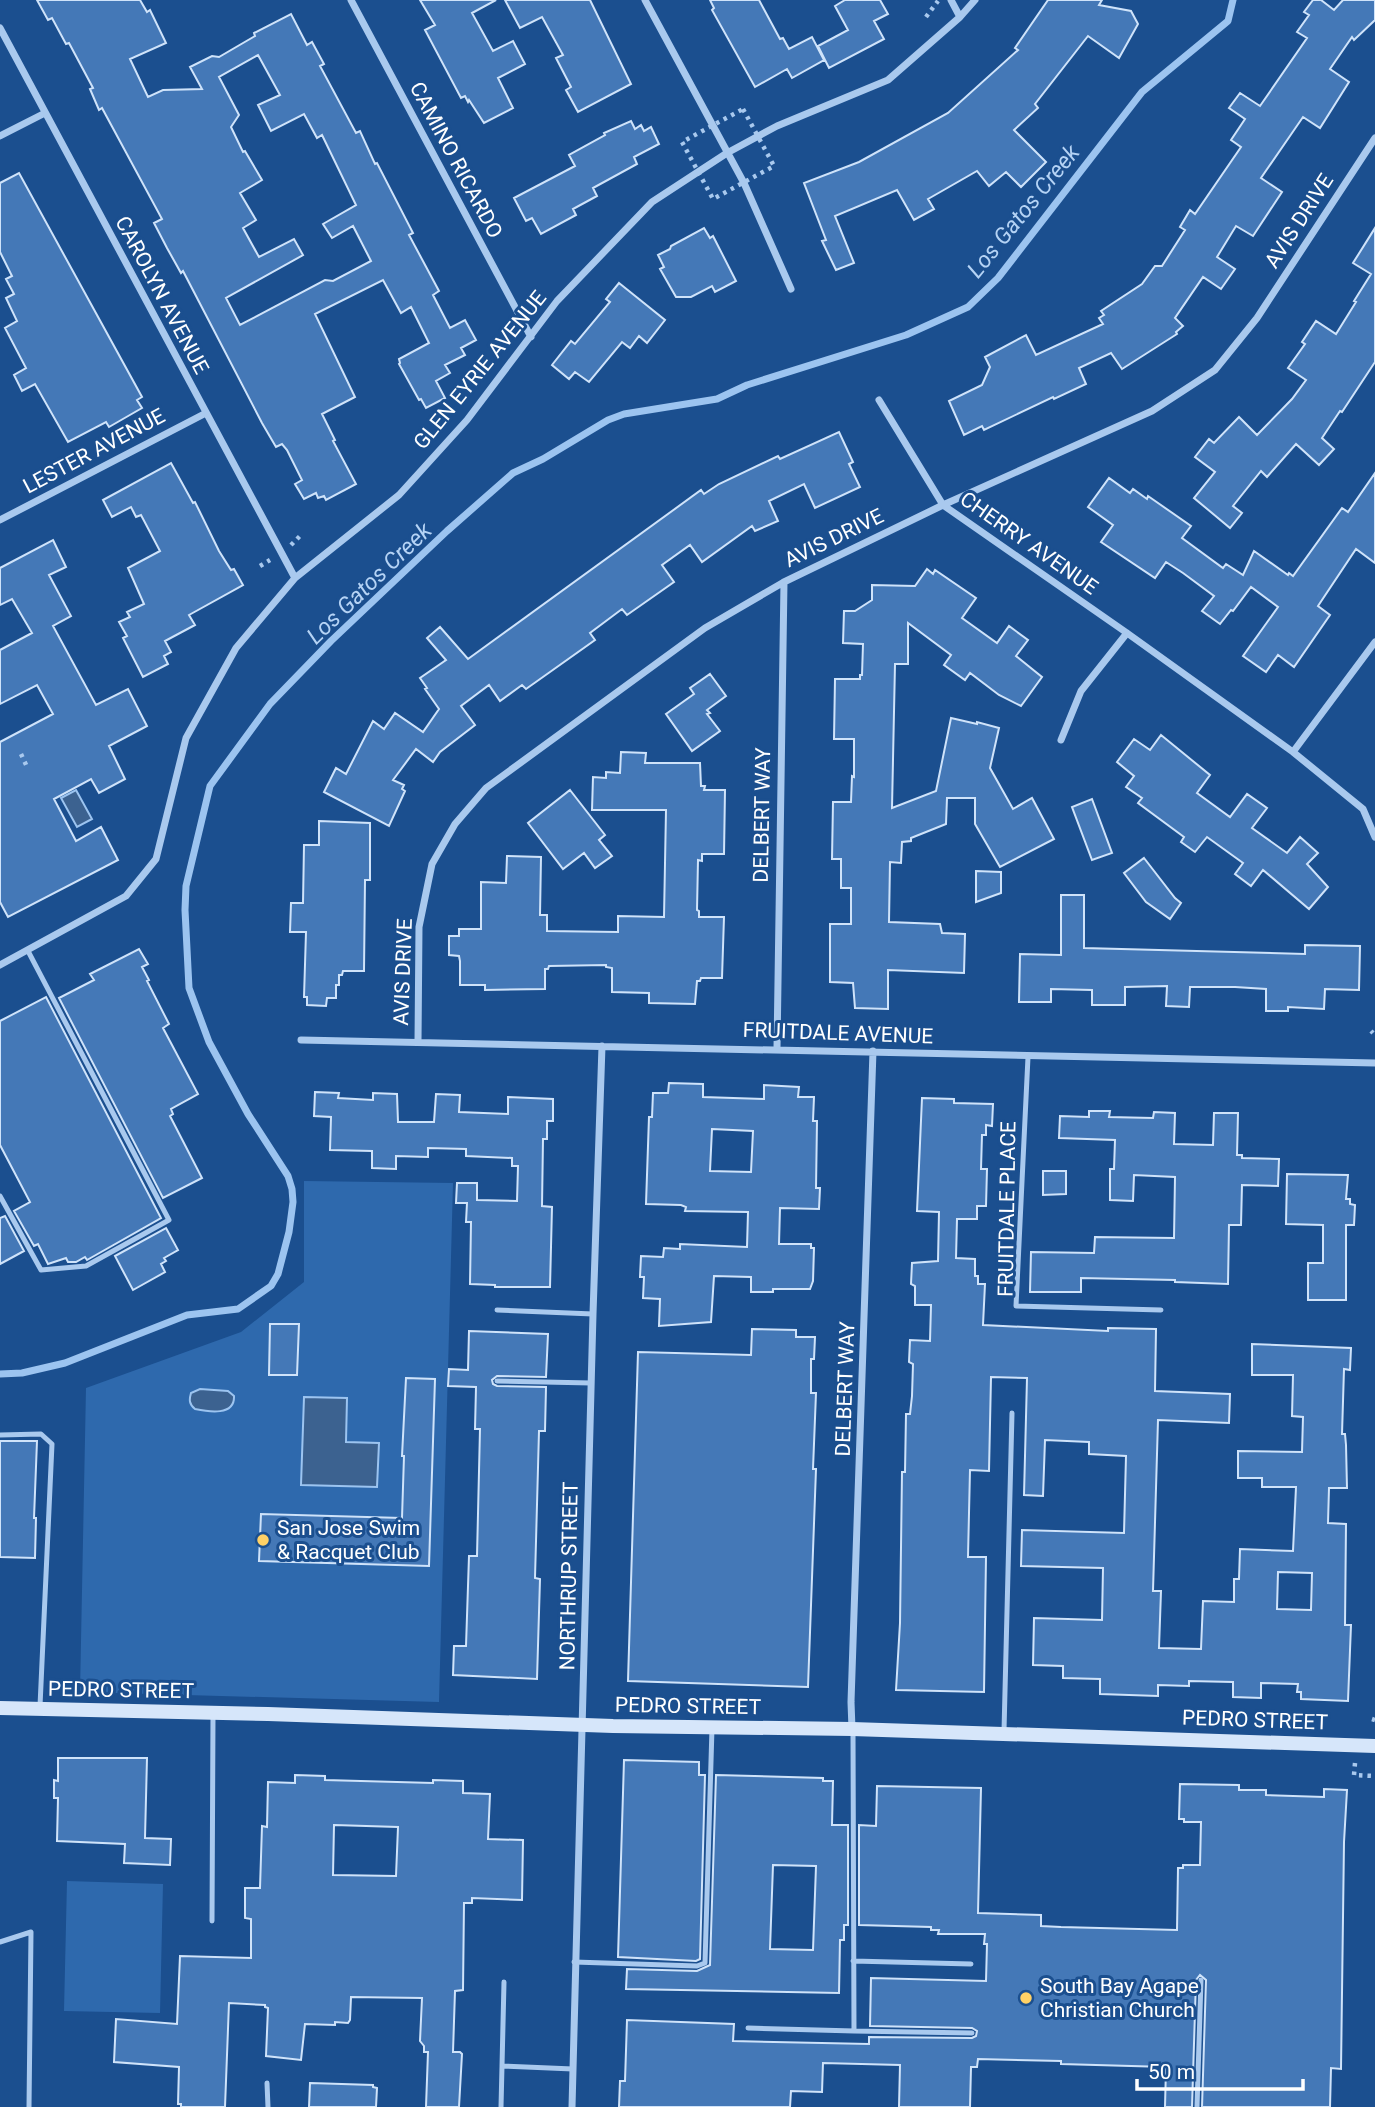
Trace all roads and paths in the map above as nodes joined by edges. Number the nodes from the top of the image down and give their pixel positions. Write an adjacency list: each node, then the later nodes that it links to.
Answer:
1 (351, 0): 14 (street, CAMINO RICARDO)
2 (645, 0): 12 (street)
3 (939, 0): 6 (path)
4 (950, 0): 7 (street)
5 (975, 0): 7 (street, GLEN EYRIE AVENUE)
6 (926, 17)
7 (960, 17): 12 (street, GLEN EYRIE AVENUE)
8 (0, 28): 9 (street, CAROLYN AVENUE)
9 (45, 113): 10 (street); 16 (street, CAROLYN AVENUE)
10 (0, 136)
11 (1375, 138): 17 (street, AVIS DRIVE)
12 (727, 153): 13 (street); 14 (street, GLEN EYRIE AVENUE)
13 (791, 289)
14 (531, 337): 19 (street, GLEN EYRIE AVENUE)
15 (879, 400): 17 (street, CHERRY AVENUE)
16 (205, 412): 18 (street, LESTER AVENUE); 19 (street, CAROLYN AVENUE)
17 (943, 505): 20 (street, AVIS DRIVE); 21 (street, CHERRY AVENUE)
18 (0, 520)
19 (295, 578): 28 (street, GLEN EYRIE AVENUE)
20 (784, 582): 31 (street, AVIS DRIVE); 33 (street, DELBERT WAY)
21 (1127, 633): 23 (street); 24 (street, CHERRY AVENUE)
22 (1375, 642): 24 (street)
23 (1061, 740)
24 (1293, 752): 27 (street, CHERRY AVENUE)
25 (20, 754): 26 (path)
26 (28, 769)
27 (1375, 837)
28 (28, 951): 29 (street, GLEN EYRIE AVENUE); 37 (lane)
29 (0, 965)
30 (301, 1040): 31 (street, FRUITDALE AVENUE)
31 (418, 1042): 32 (street, FRUITDALE AVENUE)
32 (602, 1046): 33 (street, FRUITDALE AVENUE); 40 (street, NORTHRUP STREET)
33 (777, 1048): 34 (street, FRUITDALE AVENUE)
34 (873, 1051): 35 (street, FRUITDALE AVENUE); 50 (street, DELBERT WAY)
35 (1028, 1057): 36 (street, FRUITDALE AVENUE); 39 (lane, FRUITDALE PLACE)
36 (1375, 1063)
37 (0, 1196)
38 (497, 1310): 40 (lane)
39 (1161, 1310)
40 (593, 1314): 42 (street, NORTHRUP STREET)
41 (497, 1381): 42 (lane)
42 (591, 1383): 48 (street, NORTHRUP STREET)
43 (1012, 1413): 51 (lane)
44 (0, 1435): 46 (lane)
45 (0, 1708): 46 (street, PEDRO STREET)
46 (40, 1709): 47 (street, PEDRO STREET)
47 (213, 1712): 48 (street, PEDRO STREET); 53 (lane)
48 (582, 1725): 49 (street, PEDRO STREET); 56 (street, NORTHRUP STREET)
49 (712, 1728): 50 (street, PEDRO STREET); 56 (lane)
50 (852, 1728): 51 (street, PEDRO STREET); 55 (lane)
51 (1004, 1734): 52 (street, PEDRO STREET)
52 (1375, 1745)
53 (212, 1921)
54 (0, 1942): 66 (lane)
55 (853, 1961): 57 (lane); 61 (lane)
56 (574, 1962): 64 (street, NORTHRUP STREET)
57 (971, 1964)
58 (1201, 1980): 70 (lane)
59 (505, 1982): 63 (lane)
60 (748, 2028): 61 (lane)
61 (854, 2031): 62 (lane)
62 (972, 2033)
63 (502, 2066): 64 (lane); 68 (lane)
64 (573, 2069): 69 (street, NORTHRUP STREET)
65 (267, 2083): 67 (lane)
66 (29, 2107)
67 (268, 2107)
68 (500, 2107)
69 (572, 2107)
70 (1197, 2107)

